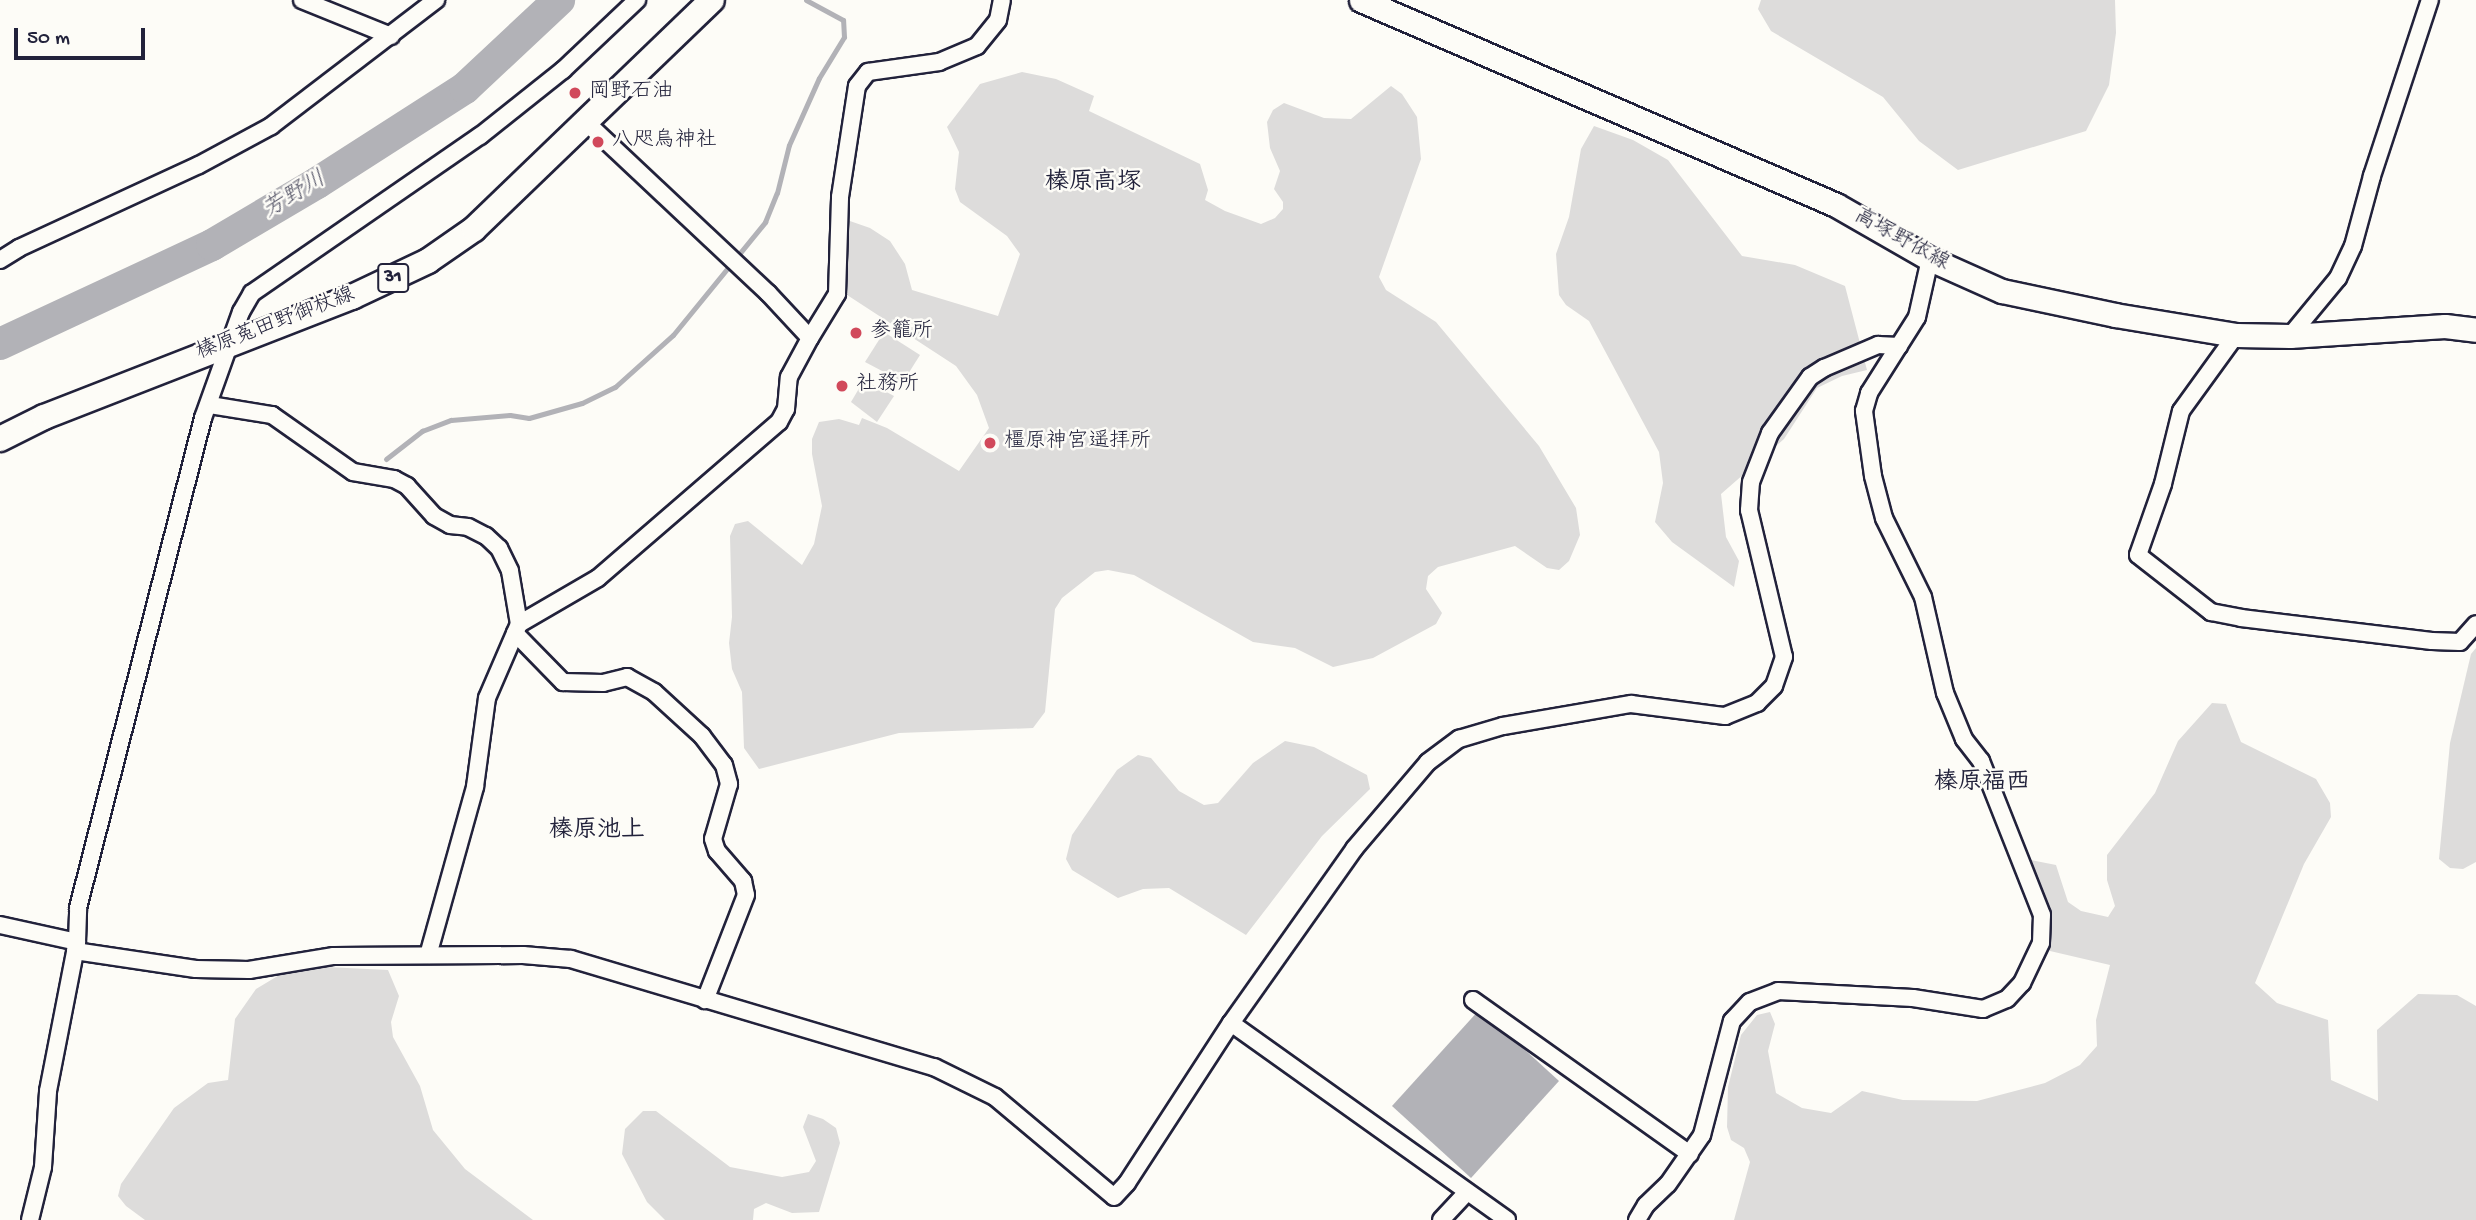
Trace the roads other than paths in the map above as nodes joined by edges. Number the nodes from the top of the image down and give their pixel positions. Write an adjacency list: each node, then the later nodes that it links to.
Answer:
1 (302, 0): 8 (street)
2 (436, 0): 8 (street)
3 (637, 0): 16 (street)
4 (712, 0): 9 (main road, 榛原菟田野御杖線 / 31)
5 (1002, 0): 15 (street)
6 (1362, 0): 11 (main road, 高塚野依線)
7 (2430, 0): 14 (street)
8 (391, 36): 10 (street)
9 (586, 122): 15 (street); 16 (main road, 榛原菟田野御杖線 / 31)
10 (0, 260)
11 (1930, 260): 13 (main road, 高塚野依線); 17 (street)
12 (2476, 330): 14 (main road, 高塚野依線)
13 (2236, 335): 14 (main road, 高塚野依線); 20 (street)
14 (2290, 336)
15 (810, 338): 21 (street)
16 (230, 343): 18 (street); 19 (main road, 榛原菟田野御杖線 / 31)
17 (1899, 346): 27 (street); 28 (street)
18 (209, 405): 21 (street); 23 (street)
19 (0, 439)
20 (2476, 624)
21 (517, 628): 24 (street); 25 (street)
22 (0, 925): 23 (street)
23 (76, 947): 24 (street); 30 (street)
24 (428, 956): 25 (street)
25 (705, 1000): 27 (street)
26 (1473, 1000): 28 (street)
27 (1231, 1023): 29 (street)
28 (1690, 1154): 33 (street)
29 (1467, 1192): 31 (street); 32 (street)
30 (30, 1220)
31 (1441, 1220)
32 (1507, 1220)
33 (1637, 1220)

